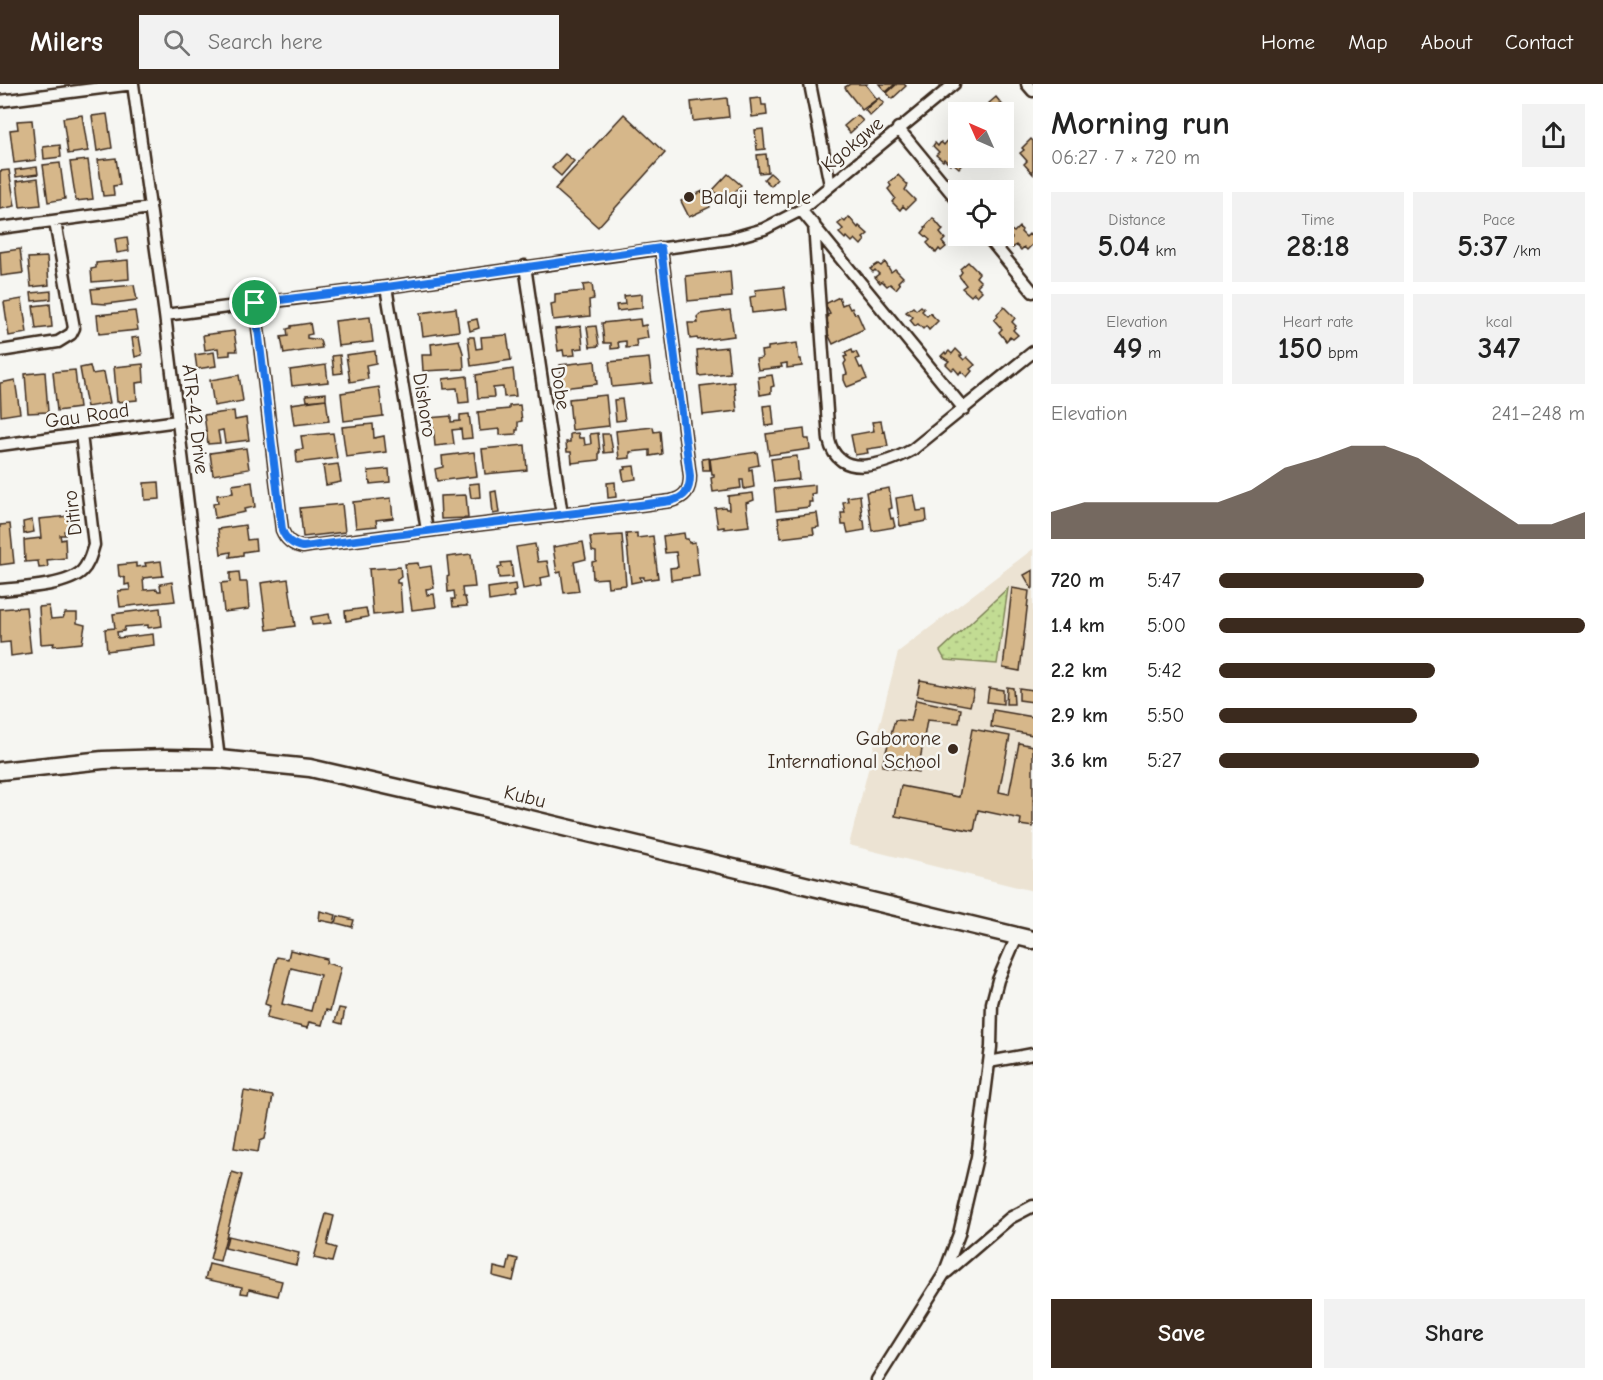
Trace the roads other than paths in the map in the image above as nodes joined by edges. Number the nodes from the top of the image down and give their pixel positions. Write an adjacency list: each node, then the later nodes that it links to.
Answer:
1 (133, 84): 5 (street); 11 (street, ATR-42 Drive)
2 (954, 84): 8 (street, Kgokgwe)
3 (1027, 84): 6 (street)
4 (813, 85): 9 (street)
5 (51, 89): 7 (street)
6 (1033, 91)
7 (0, 101)
8 (898, 129): 9 (street, Kgokgwe); 10 (street)
9 (830, 185): 12 (street, Kgokgwe)
10 (948, 189)
11 (150, 208): 13 (street); 22 (street, ATR-42 Drive)
12 (801, 210): 14 (street); 17 (street, Kgokgwe)
13 (55, 222): 15 (street); 23 (street)
14 (814, 224): 25 (street); 25 (street)
15 (0, 228)
16 (995, 246): 20 (street)
17 (661, 248): 18 (street, Kgokgwe); 29 (street)
18 (525, 266): 19 (street, Kgokgwe); 29 (street, Dobe)
19 (387, 287): 21 (street, Kgokgwe); 30 (street, Dishoro)
20 (1033, 292)
21 (255, 303): 22 (street, Kgokgwe); 30 (street)
22 (165, 315): 26 (street, ATR-42 Drive)
23 (0, 351)
24 (1033, 352): 25 (street)
25 (964, 409)
26 (178, 421): 27 (street, Gau Road); 32 (street, ATR-42 Drive)
27 (81, 434): 28 (street, Gau Road); 31 (street, Ditiro)
28 (0, 445)
29 (562, 515): 30 (street)
30 (427, 530)
31 (0, 590)
32 (219, 759): 33 (main road, Kubu); 34 (main road, Kubu)
33 (0, 771)
34 (1025, 938): 36 (street)
35 (1033, 1054): 36 (street)
36 (989, 1062): 38 (street)
37 (1033, 1206): 38 (street)
38 (944, 1275): 39 (street)
39 (877, 1380)

